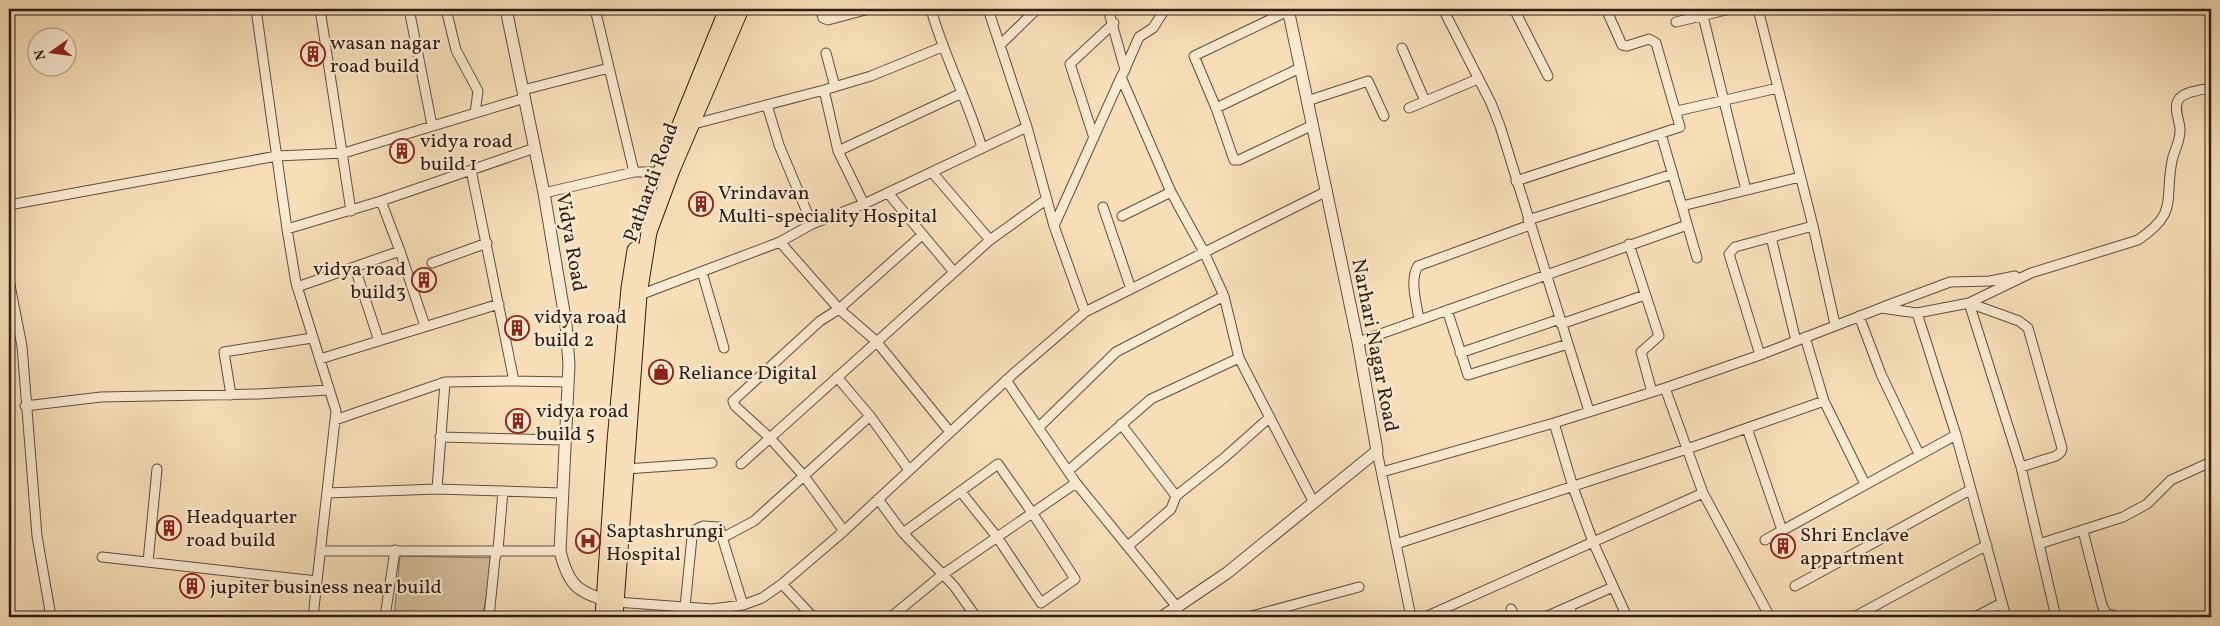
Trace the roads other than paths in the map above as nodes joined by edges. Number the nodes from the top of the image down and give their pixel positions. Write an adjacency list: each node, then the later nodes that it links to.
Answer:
1 (256, 9): 59 (street)
2 (322, 9): 58 (street)
3 (409, 9): 49 (street)
4 (446, 9): 47 (street)
5 (506, 9): 39 (street, Vidya Road)
6 (595, 9): 29 (street)
7 (727, 9): 50 (main road)
8 (741, 9): 50 (main road, Pathardi Road)
9 (820, 9): 10 (street)
10 (869, 9)
11 (931, 9): 26 (street)
12 (988, 9): 25 (street)
13 (1037, 9): 25 (street)
14 (1108, 9): 24 (street)
15 (1165, 9): 31 (street)
16 (1443, 9): 33 (street)
17 (1514, 9): 32 (street)
18 (1606, 9): 46 (street)
19 (1730, 9): 22 (street)
20 (1758, 9): 35 (street)
21 (1288, 10): 30 (street, Narhari Nagar Road); 44 (street)
22 (1703, 16): 23 (street); 40 (street)
23 (1676, 22)
24 (1114, 23): 31 (street); 54 (street)
25 (1001, 44): 52 (street)
26 (942, 48): 34 (street); 38 (street)
27 (1402, 48): 42 (street)
28 (826, 53): 34 (street)
29 (609, 68): 39 (street); 61 (street)
30 (1300, 68): 41 (street, Narhari Nagar Road); 44 (street)
31 (1123, 73): 54 (street); 69 (street)
32 (1548, 76)
33 (1478, 79): 42 (street); 66 (street)
34 (835, 87): 37 (street)
35 (1778, 88): 40 (street); 65 (street)
36 (2211, 88): 99 (street)
37 (824, 90): 43 (street); 57 (street)
38 (962, 92): 56 (street); 57 (street)
39 (524, 94): 47 (street); 55 (street, Vidya Road)
40 (1724, 100): 46 (street); 67 (street)
41 (1307, 101): 48 (street); 51 (street, Narhari Nagar Road)
42 (1425, 102): 45 (street)
43 (768, 105): 50 (street); 81 (street)
44 (1216, 108): 51 (street)
45 (1409, 108)
46 (1677, 112): 53 (street)
47 (475, 113): 49 (street)
48 (1384, 116)
49 (432, 124): 58 (street)
50 (685, 125): 62 (main road, Pathardi Road)
51 (1313, 125): 68 (street, Narhari Nagar Road)
52 (1027, 127): 56 (street); 72 (street)
53 (1661, 134): 64 (street); 66 (street)
54 (1094, 138): 83 (street)
55 (535, 148): 60 (street); 70 (street, Vidya Road)
56 (982, 148): 63 (street)
57 (838, 151): 74 (street)
58 (344, 153): 59 (street); 78 (street)
59 (276, 156): 75 (street); 85 (street)
60 (471, 170): 73 (street); 90 (street)
61 (634, 172): 62 (street); 70 (street)
62 (666, 172): 105 (main road, Pathardi Road)
63 (932, 172): 71 (street); 88 (street)
64 (1673, 174): 76 (street); 80 (street)
65 (1800, 177): 67 (street); 84 (street)
66 (1516, 181): 80 (street)
67 (1746, 190): 76 (street)
68 (1327, 191): 93 (street); 124 (street, Narhari Nagar Road)
69 (1171, 192): 79 (street); 93 (street)
70 (544, 193): 135 (street, Vidya Road)
71 (888, 193): 74 (street); 86 (street)
72 (1047, 199): 83 (street); 88 (street)
73 (381, 201): 78 (street); 92 (street)
74 (864, 204): 81 (street)
75 (9, 205)
76 (1682, 206): 82 (street)
77 (1103, 207): 103 (street)
78 (351, 211): 85 (street)
79 (1122, 216)
80 (1529, 223): 100 (street); 115 (street)
81 (812, 224): 89 (street)
82 (1687, 225): 91 (street); 94 (street)
83 (1054, 226): 112 (street)
84 (1812, 226): 87 (street); 117 (street)
85 (287, 229): 102 (street)
86 (922, 235): 98 (street); 110 (street)
87 (1771, 237): 123 (street); 128 (street)
88 (990, 240): 98 (street)
89 (780, 242): 97 (street); 110 (street)
90 (487, 243): 95 (street); 108 (street)
91 (1629, 244): 100 (street); 104 (street)
92 (400, 251): 96 (street); 118 (street)
93 (1204, 252): 103 (street); 106 (street)
94 (1696, 258)
95 (432, 263)
96 (355, 268): 102 (street); 121 (street)
97 (702, 272): 105 (street); 126 (street)
98 (954, 272): 122 (street)
99 (2031, 273): 107 (street); 109 (street)
100 (1546, 275): 111 (street); 116 (street)
101 (9, 280): 141 (street)
102 (297, 287): 120 (street)
103 (1131, 289): 112 (street)
104 (1645, 295): 116 (street); 138 (street)
105 (634, 296): 163 (main road, Pathardi Road); 208 (main road)
106 (1224, 296): 129 (street); 148 (street)
107 (1969, 303): 113 (street); 161 (street); 161 (street)
108 (499, 304): 118 (street); 133 (street)
109 (1881, 308): 113 (street); 114 (street)
110 (839, 309): 122 (street); 153 (street)
111 (1447, 310): 115 (street); 127 (street)
112 (1085, 312): 132 (street)
113 (1917, 313): 151 (street)
114 (1859, 316): 117 (street); 157 (street)
115 (1419, 320): 124 (street)
116 (1561, 322): 125 (street); 127 (street)
117 (1835, 324): 119 (street)
118 (425, 326): 121 (street)
119 (1805, 337): 123 (street); 140 (street)
120 (312, 338): 130 (street); 139 (street)
121 (379, 341): 130 (street)
122 (876, 341): 131 (street); 150 (street)
123 (1796, 341): 128 (street)
124 (1358, 342): 156 (street, Narhari Nagar Road)
125 (1568, 344): 127 (street); 142 (street)
126 (724, 348)
127 (1460, 354)
128 (1760, 355): 136 (street)
129 (1239, 358): 144 (street); 147 (street)
130 (320, 359): 137 (street)
131 (837, 378): 143 (street); 153 (street)
132 (1006, 380): 148 (street); 150 (street)
133 (514, 381): 134 (street); 135 (street)
134 (445, 382): 145 (street); 152 (street)
135 (568, 382): 154 (street, Vidya Road)
136 (1665, 388): 138 (street); 155 (street)
137 (329, 390): 139 (street); 145 (street)
138 (1652, 392): 142 (street)
139 (231, 395): 141 (street)
140 (1824, 401): 149 (street); 169 (street)
141 (25, 406): 214 (street)
142 (1589, 411): 146 (street)
143 (870, 416): 164 (street); 167 (street)
144 (1270, 418): 178 (street); 180 (street)
145 (335, 420): 175 (street)
146 (1554, 423): 166 (street); 170 (street)
147 (1121, 424): 165 (street); 178 (street)
148 (1039, 427): 165 (street)
149 (1747, 428): 155 (street); 182 (street)
150 (950, 432): 164 (street)
151 (1956, 435): 157 (street); 172 (street)
152 (440, 437): 154 (street); 171 (street)
153 (770, 438): 160 (street); 167 (street)
154 (564, 440): 176 (street, Vidya Road)
155 (1687, 449): 170 (street); 177 (street)
156 (1377, 451): 166 (street); 180 (street, Narhari Nagar Road)
157 (1919, 454): 169 (street)
158 (2211, 462): 184 (street)
159 (712, 463): 163 (street)
160 (742, 464)
161 (2021, 467): 191 (street)
162 (157, 469): 199 (street)
163 (626, 469): 208 (main road, Pathardi Road)
164 (909, 470): 179 (street)
165 (1068, 471): 168 (street)
166 (1382, 472): 190 (street)
167 (804, 476): 183 (street); 187 (street)
168 (1076, 483): 181 (street); 193 (street)
169 (1865, 484): 182 (street)
170 (1573, 487): 189 (street); 190 (street)
171 (437, 489): 173 (street); 175 (street)
172 (1970, 490): 192 (street); 203 (street)
173 (503, 492): 176 (street); 195 (street)
174 (961, 492): 181 (street); 185 (street); 186 (street)
175 (327, 493): 196 (street)
176 (561, 493): 197 (street, Vidya Road)
177 (1703, 493): 189 (street); 229 (street)
178 (1176, 496): 193 (street)
179 (878, 499): 183 (street); 185 (street)
180 (1313, 501): 212 (street, Narhari Nagar Road)
181 (1033, 514): 186 (street); 186 (street)
182 (1782, 530): 188 (street)
183 (844, 531): 202 (street)
184 (2083, 531): 191 (street); 234 (street)
185 (903, 533): 200 (street)
186 (997, 537): 200 (street)
187 (722, 538): 207 (street); 211 (street)
188 (1765, 540)
189 (1593, 542): 205 (street); 225 (street)
190 (1396, 544): 224 (street)
191 (2039, 544): 233 (street)
192 (1987, 545): 206 (street); 230 (street)
193 (1128, 546): 212 (street)
194 (395, 550): 195 (street); 196 (street); 216 (street)
195 (498, 550): 197 (street); 217 (street)
196 (320, 551): 201 (street)
197 (560, 551): 208 (street, Vidya Road)
198 (102, 557): 199 (street)
199 (148, 562): 201 (street)
200 (942, 575): 213 (street); 221 (street)
201 (317, 581): 215 (street)
202 (782, 584): 207 (street); 220 (street)
203 (1795, 586)
204 (1359, 587): 223 (street)
205 (1613, 587): 209 (street); 228 (street)
206 (2002, 603): 231 (street); 232 (street)
207 (744, 605): 210 (street)
208 (612, 606): 211 (street); 218 (main road)
209 (1569, 606): 226 (street); 227 (street)
210 (727, 608): 211 (street); 219 (street)
211 (685, 612)
212 (1178, 612): 222 (street, Narhari Nagar Road)
213 (897, 616)
214 (51, 617)
215 (313, 617)
216 (385, 617)
217 (489, 617)
218 (603, 617)
219 (726, 617)
220 (813, 617)
221 (976, 617)
222 (1162, 617)
223 (1248, 617)
224 (1411, 617)
225 (1425, 617)
226 (1545, 617)
227 (1573, 617)
228 (1627, 617)
229 (1770, 617)
230 (1854, 617)
231 (1975, 617)
232 (2006, 617)
233 (2056, 617)
234 (2119, 617)

